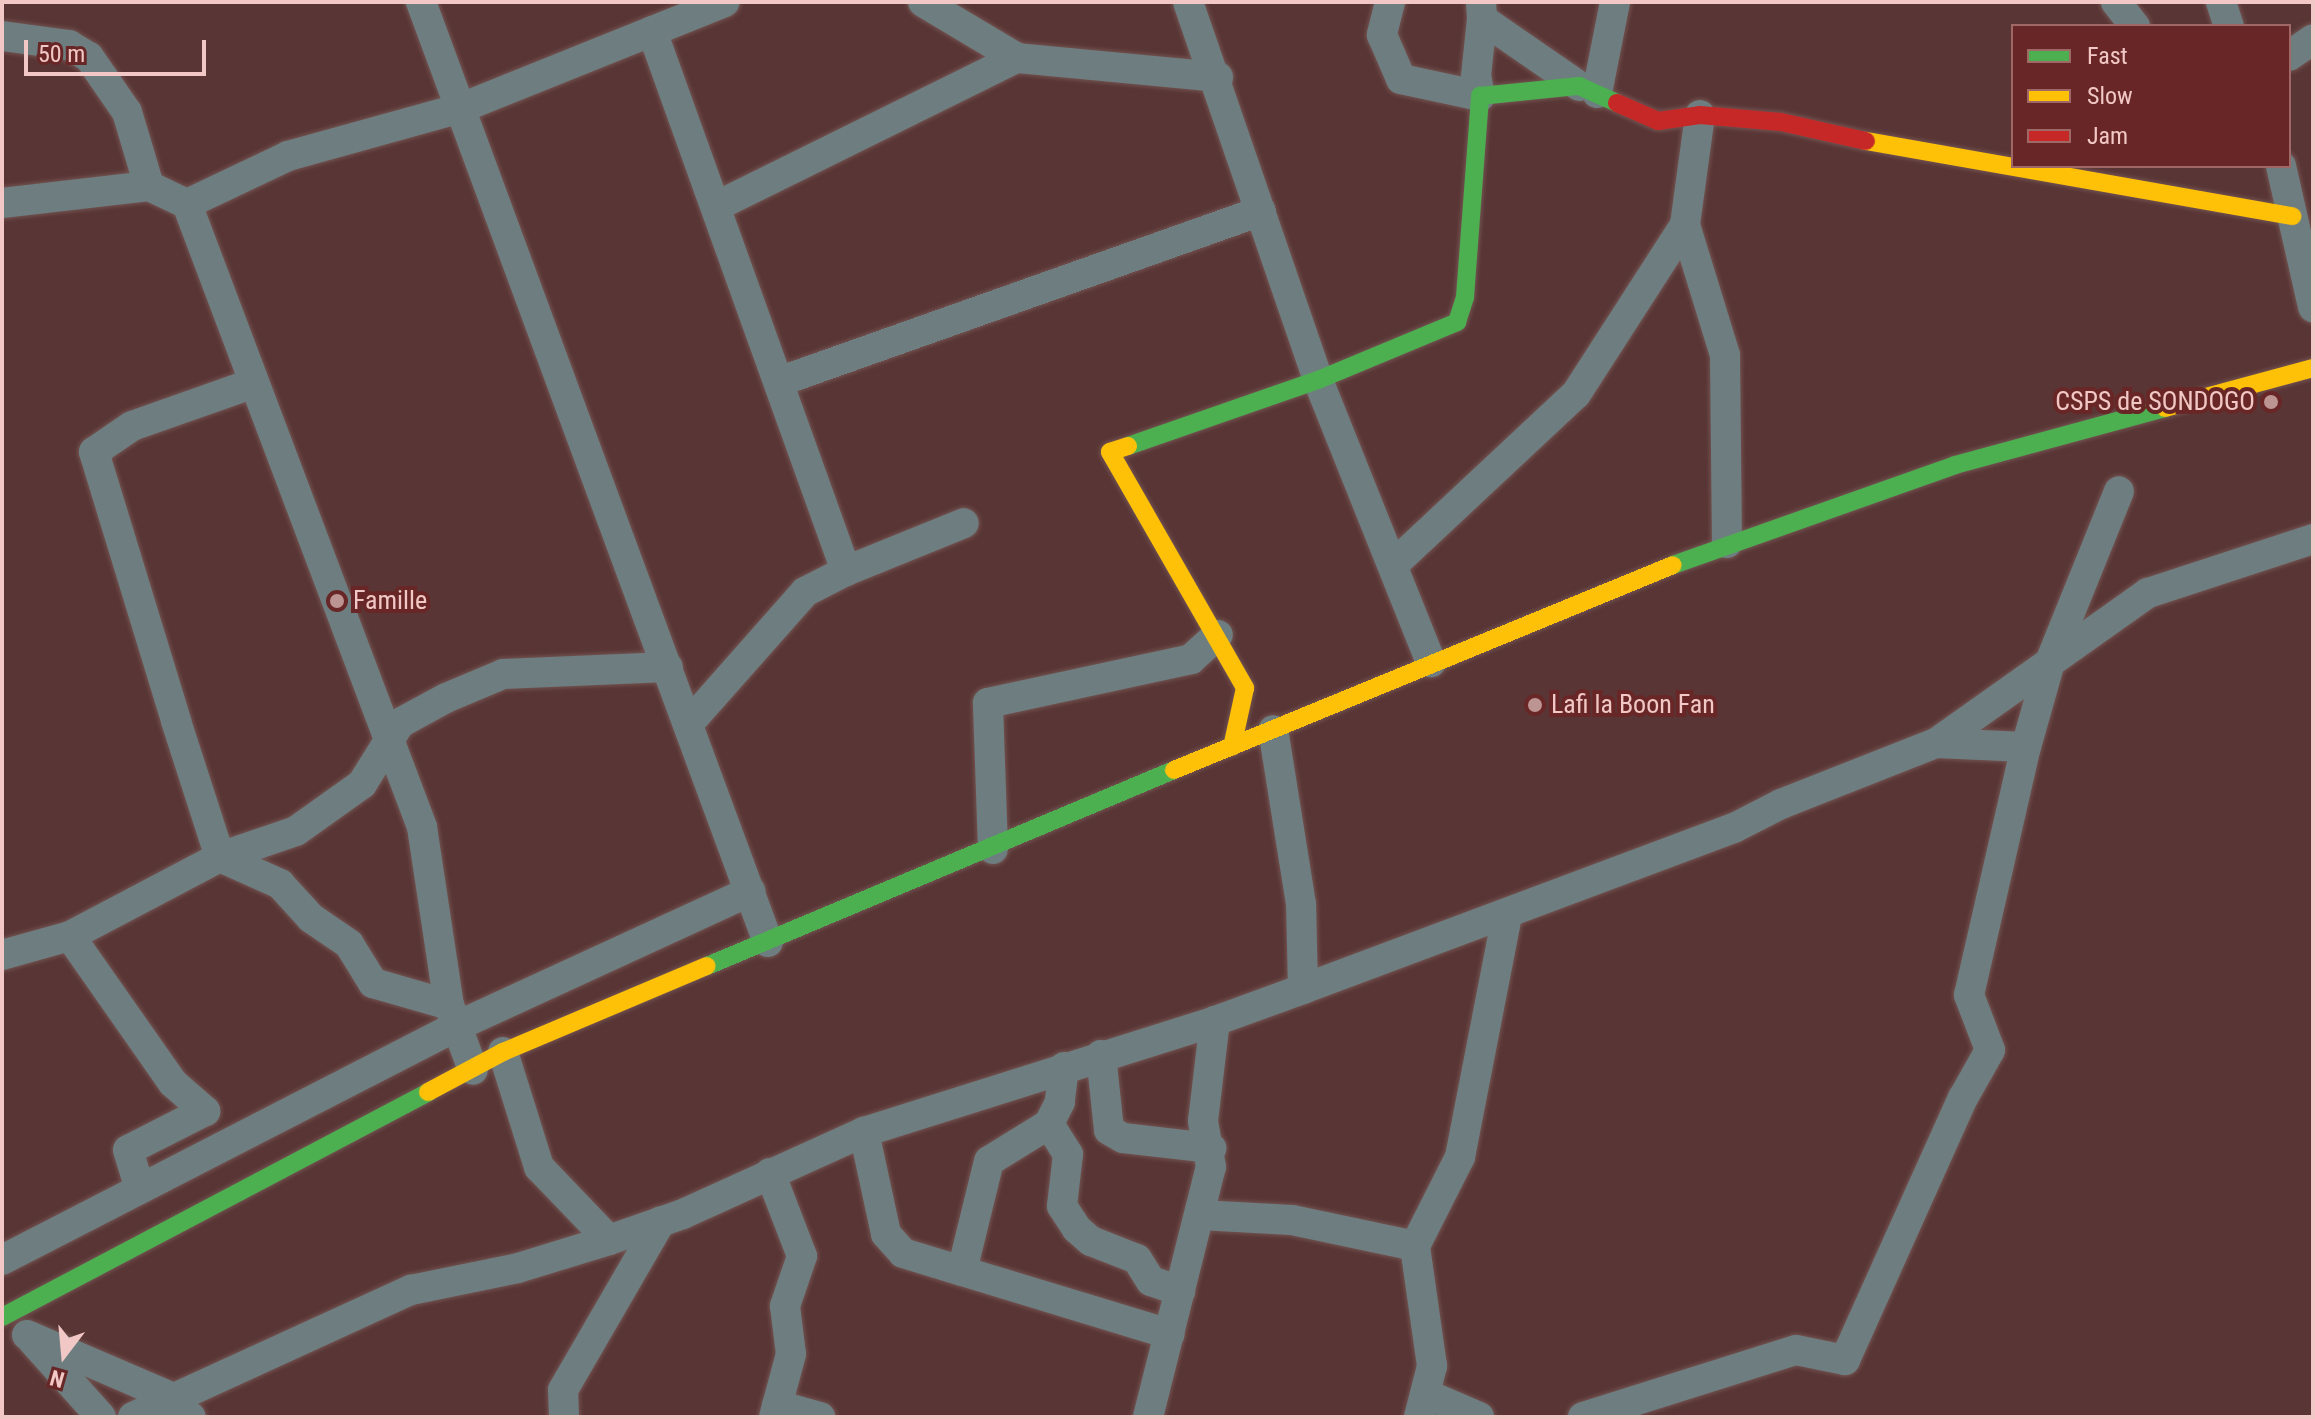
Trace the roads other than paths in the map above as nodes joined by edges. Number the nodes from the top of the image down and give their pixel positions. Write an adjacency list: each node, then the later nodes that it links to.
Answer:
1 (421, 2): 20 (street)
2 (725, 2): 12 (street)
3 (923, 2): 16 (street)
4 (1188, 2): 17 (street)
5 (1390, 2): 19 (street)
6 (1615, 2): 18 (street)
7 (2116, 2): 10 (street)
8 (2221, 2): 11 (street)
9 (1482, 10): 18 (street); 19 (street)
10 (2133, 24)
11 (2228, 24)
12 (652, 31): 20 (street); 26 (street)
13 (2, 36): 23 (street)
14 (2313, 39): 15 (street)
15 (2291, 55)
16 (1017, 58): 17 (street); 26 (street)
17 (1218, 77): 27 (street)
18 (1588, 89): 19 (street); 21 (street)
19 (1480, 96): 32 (street)
20 (461, 108): 25 (street); 44 (street)
21 (1700, 115): 28 (street); 29 (street)
22 (2281, 168): 28 (street)
23 (149, 186): 24 (street); 25 (street)
24 (2, 203)
25 (187, 204): 34 (street)
26 (717, 206): 33 (street)
27 (1261, 211): 32 (street); 33 (street)
28 (2292, 216): 30 (street)
29 (1685, 225): 38 (street); 39 (street)
30 (2313, 307)
31 (2313, 368): 38 (street)
32 (1318, 380): 39 (street); 41 (street)
33 (781, 381): 40 (street)
34 (254, 383): 48 (street); 52 (street)
35 (2119, 491): 43 (street)
36 (964, 523): 40 (street)
37 (2313, 539): 43 (street)
38 (1727, 543): 42 (street)
39 (1393, 565): 42 (street)
40 (846, 571): 45 (street)
41 (1218, 635): 49 (street); 51 (street)
42 (1431, 662): 46 (street)
43 (2050, 662): 47 (street); 50 (street)
44 (668, 667): 45 (street); 48 (street)
45 (689, 723): 53 (street)
46 (1273, 730): 49 (street); 58 (street)
47 (1936, 743): 50 (street); 54 (street)
48 (388, 747): 52 (street); 59 (street)
49 (1232, 747): 51 (street)
50 (2026, 747): 87 (street)
51 (993, 849): 56 (street)
52 (220, 857): 55 (street); 59 (street)
53 (750, 891): 56 (street); 59 (street)
54 (1507, 915): 58 (street); 73 (street)
55 (70, 936): 57 (street); 69 (street)
56 (768, 942): 61 (street)
57 (2, 955)
58 (1303, 989): 60 (street)
59 (453, 1016): 64 (street); 69 (street)
60 (1215, 1021): 62 (street); 67 (street)
61 (503, 1052): 64 (street); 72 (street)
62 (1101, 1055): 63 (street); 67 (street)
63 (1064, 1067): 65 (street); 66 (street)
64 (473, 1070): 77 (street)
65 (1049, 1124): 75 (street); 76 (street)
66 (864, 1132): 68 (street); 75 (street)
67 (1211, 1148): 70 (street)
68 (770, 1173): 71 (street); 81 (street)
69 (139, 1187): 74 (street)
70 (1200, 1215): 73 (street); 76 (street)
71 (661, 1221): 72 (street); 83 (street)
72 (609, 1240): 80 (street)
73 (1415, 1246): 79 (street)
74 (2, 1260)
75 (962, 1271): 78 (street)
76 (1180, 1291): 78 (street)
77 (14, 1321): 80 (street); 82 (street)
78 (1170, 1334): 85 (street)
79 (1423, 1406): 86 (street)
80 (161, 1409)
81 (776, 1411): 84 (street)
82 (101, 1417)
83 (564, 1417)
84 (820, 1417)
85 (1148, 1417)
86 (1479, 1417)
87 (1583, 1417)

